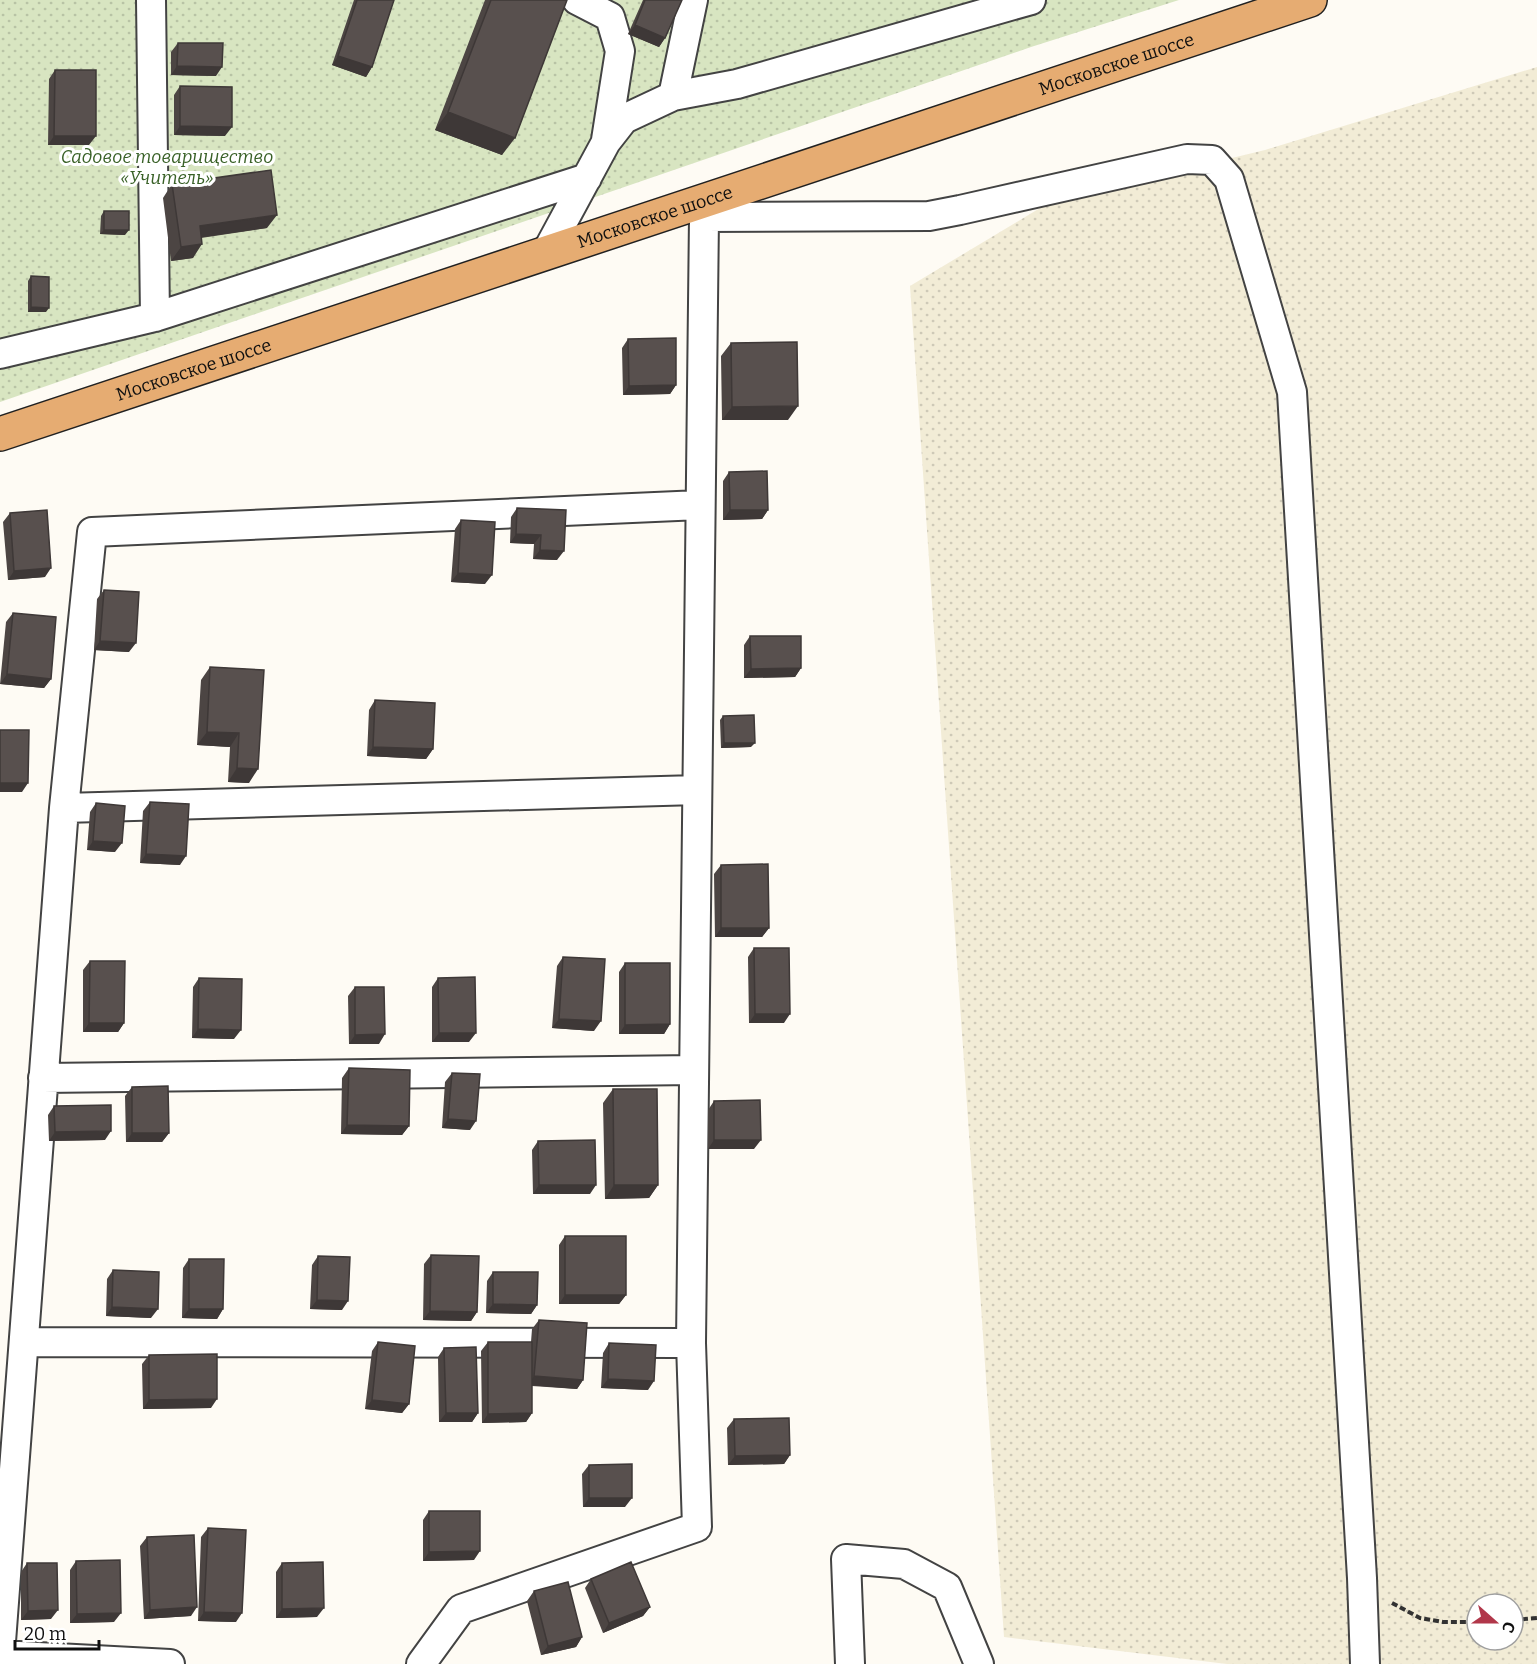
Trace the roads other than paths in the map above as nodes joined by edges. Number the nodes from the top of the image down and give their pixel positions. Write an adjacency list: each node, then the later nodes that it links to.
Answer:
1 (151, 0): 11 (street)
2 (577, 0): 7 (street)
3 (693, 0): 6 (street)
4 (1031, 0): 6 (street)
5 (1310, 0): 9 (highway, Московское шоссе)
6 (673, 96): 7 (street)
7 (606, 142): 8 (street)
8 (587, 178): 10 (street); 11 (street)
9 (703, 209): 10 (highway, Московское шоссе); 14 (street); 26 (street)
10 (546, 254): 13 (highway, Московское шоссе)
11 (155, 317): 12 (street)
12 (0, 354)
13 (0, 434)
14 (700, 505): 15 (street); 16 (street)
15 (697, 790): 16 (street); 17 (street)
16 (63, 808): 18 (street)
17 (694, 1070): 18 (street); 20 (street)
18 (43, 1078): 19 (street)
19 (24, 1342): 20 (street); 21 (street)
20 (691, 1343): 23 (street)
21 (0, 1655): 22 (street)
22 (170, 1664)
23 (421, 1664)
24 (850, 1664): 25 (street)
25 (979, 1664)
26 (1365, 1664)

